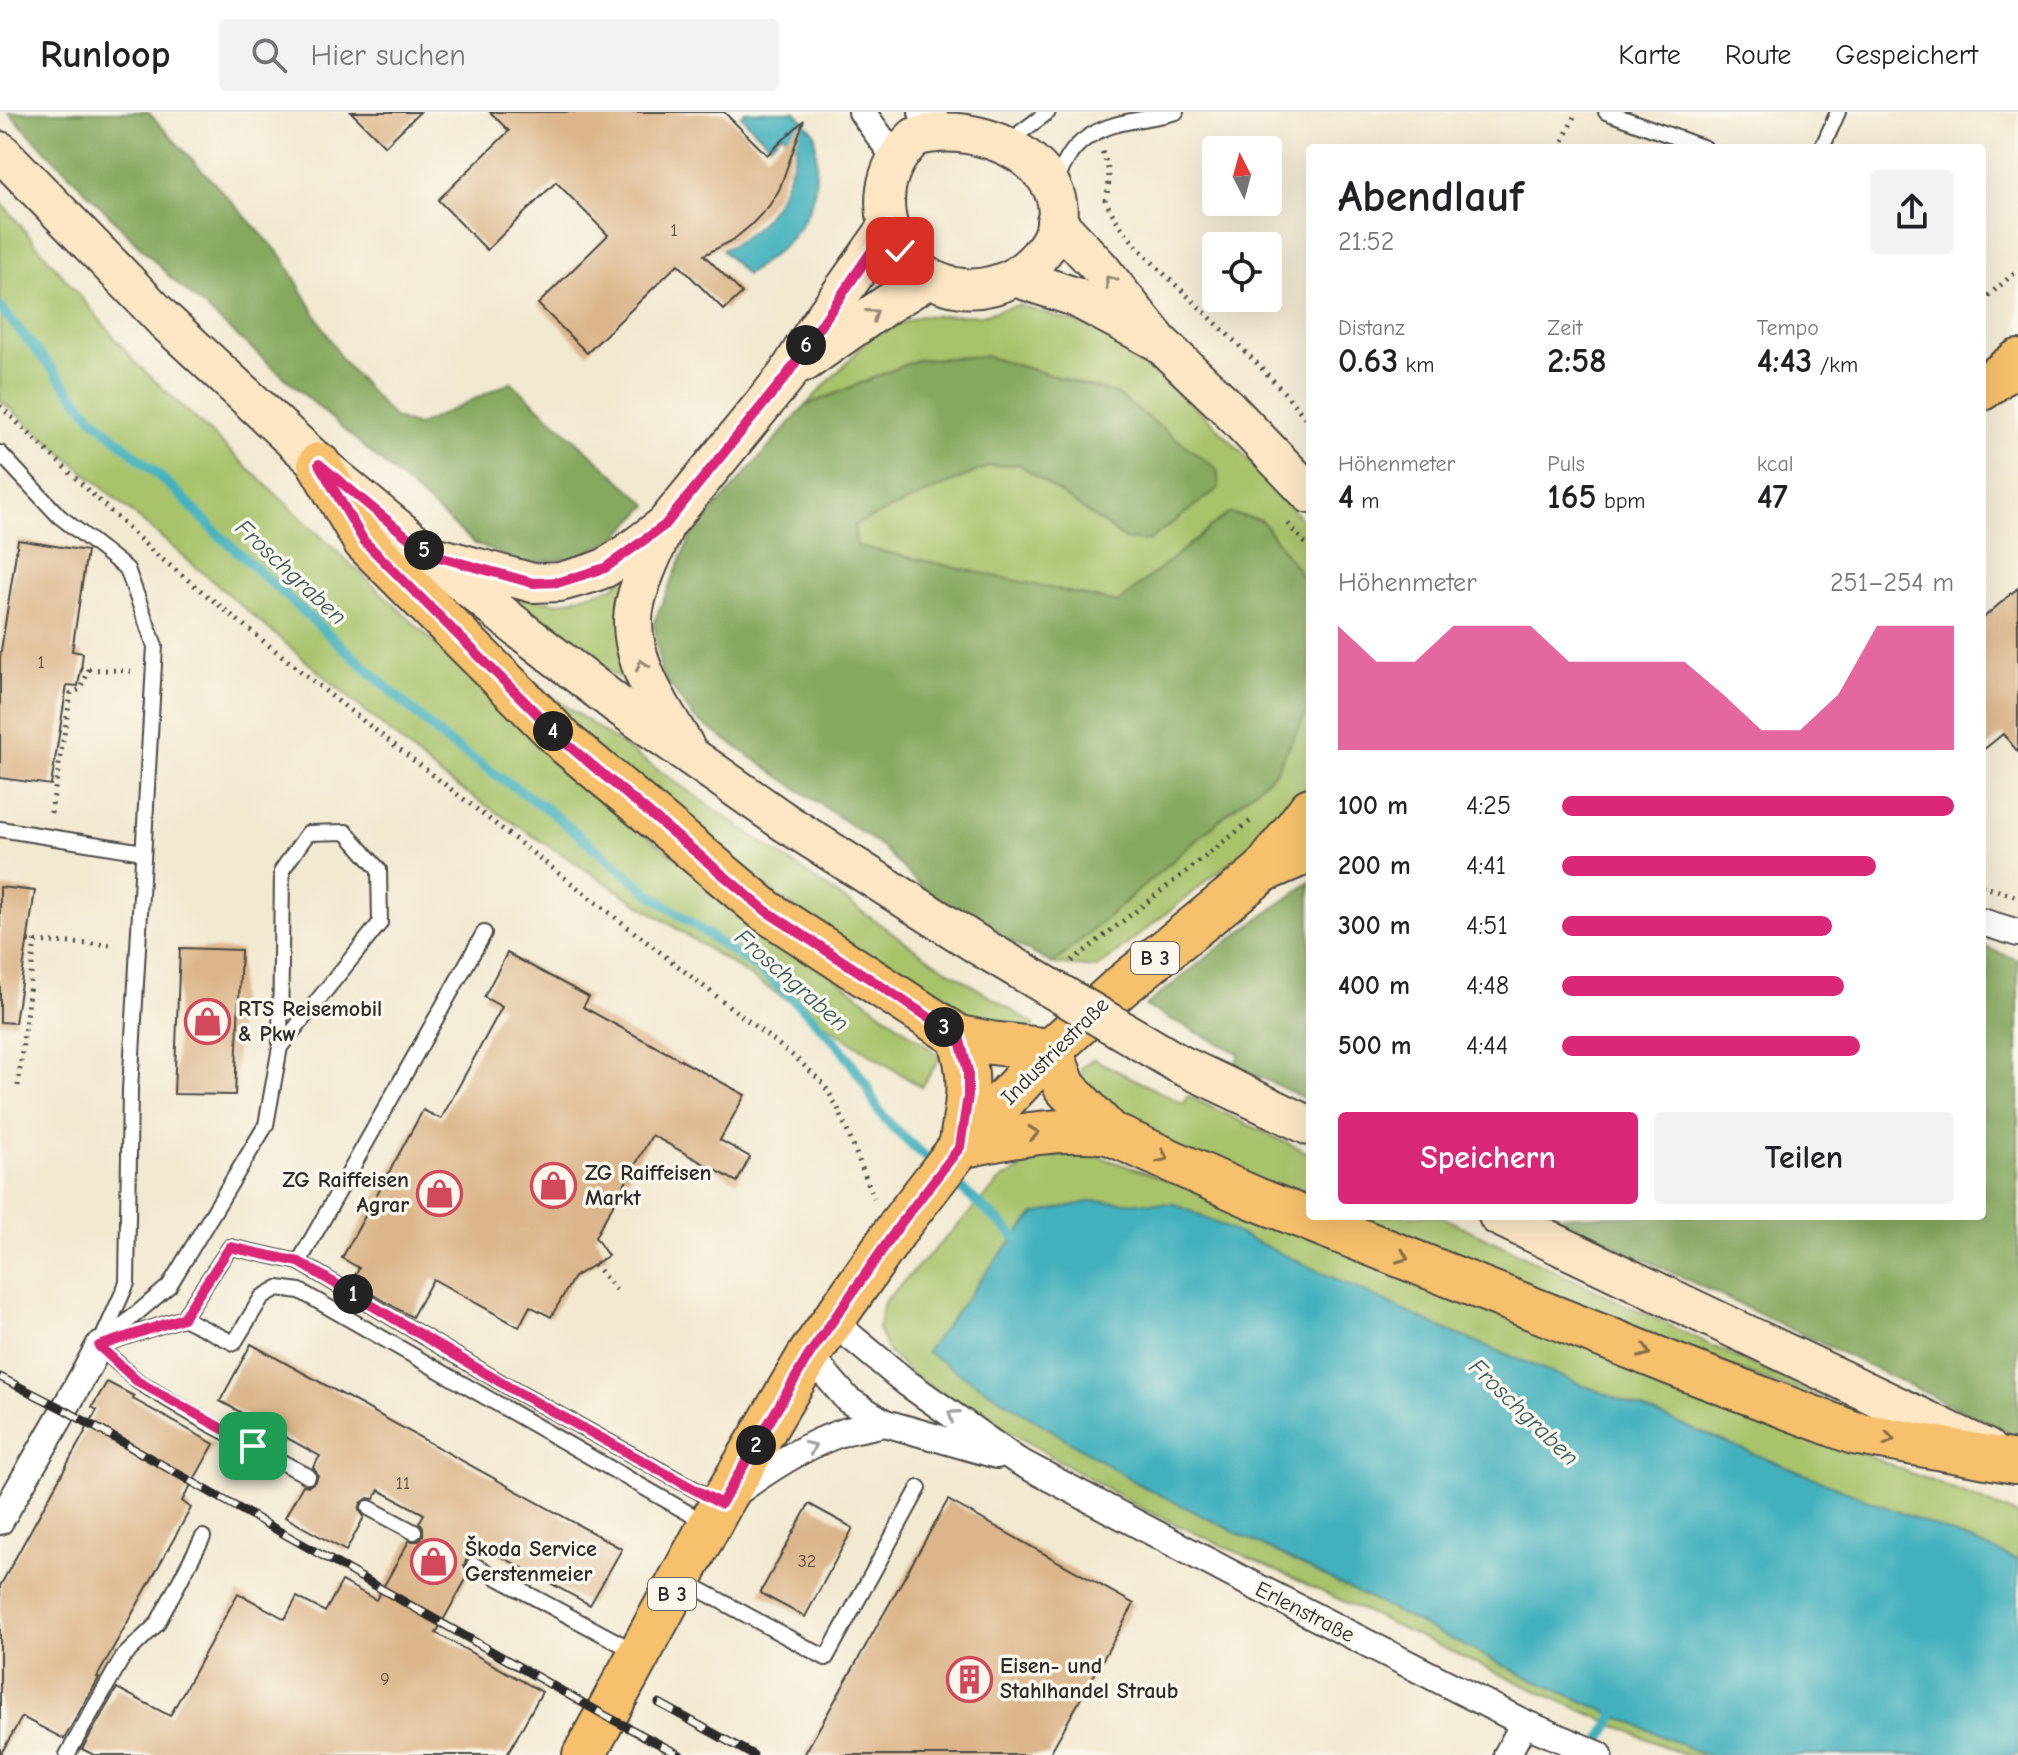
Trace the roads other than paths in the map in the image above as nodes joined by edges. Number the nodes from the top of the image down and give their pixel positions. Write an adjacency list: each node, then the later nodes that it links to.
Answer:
1 (862, 112): 10 (street)
2 (1176, 112): 11 (lane)
3 (1606, 112): 7 (lane)
4 (1838, 112): 8 (lane)
5 (930, 117): 6 (main road); 10 (main road)
6 (1034, 122): 11 (main road)
7 (1694, 144)
8 (1824, 144)
9 (0, 151): 21 (main road)
10 (896, 159): 13 (main road)
11 (1055, 182): 12 (main road)
12 (1056, 221): 14 (main road); 16 (main road, one-way to 12)
13 (888, 227): 15 (main road); 18 (main road)
14 (1015, 277): 15 (main road); 16 (main road)
15 (930, 278): 18 (main road, one-way to 15)
16 (1159, 342): 22 (main road)
17 (2018, 361): 19 (main road)
18 (787, 375): 23 (main road)
19 (1986, 386)
20 (0, 453): 28 (lane)
21 (319, 464): 24 (main road); 34 (main road)
22 (1306, 490)
23 (665, 525): 24 (main road); 25 (main road, one-way to 23)
24 (428, 554): 25 (main road)
25 (691, 758): 37 (main road, bridge)
26 (1306, 814): 30 (main road, B 3)
27 (0, 829): 28 (lane)
28 (143, 852): 46 (lane)
29 (1306, 853): 30 (main road, B 3)
30 (1263, 871): 36 (main road, Industriestraße / B 3)
31 (1986, 923): 33 (street)
32 (484, 933): 43 (lane)
33 (2018, 933)
34 (959, 1037): 36 (main road); 39 (main road)
35 (280, 1047): 35 (lane); 46 (lane)
36 (1051, 1050): 38 (main road); 39 (main road, Industriestraße / B 3)
37 (1306, 1124)
38 (1109, 1133): 39 (main road, one-way to 38); 40 (main road, one-way to 40)
39 (960, 1147): 45 (main road, Industriestraße / B 3)
40 (1306, 1219)
41 (1309, 1220): 49 (main road, one-way to 49)
42 (1506, 1220): 49 (main road)
43 (299, 1262): 44 (lane); 53 (lane)
44 (183, 1318): 46 (lane); 53 (lane)
45 (820, 1338): 47 (street, Erlenstraße); 48 (street, Erlenstraße, one-way to 45); 53 (main road, Industriestraße / B 3)
46 (99, 1346): 50 (lane); 54 (street)
47 (885, 1423): 48 (street, Erlenstraße); 53 (street, Erlenstraße, one-way to 47)
48 (1016, 1460): 60 (street, Erlenstraße)
49 (2016, 1463)
50 (308, 1476)
51 (919, 1488): 58 (lane)
52 (369, 1508): 55 (lane)
53 (715, 1514): 58 (main road, Industriestraße / B 3)
54 (0, 1521)
55 (414, 1532)
56 (203, 1537): 61 (lane)
57 (474, 1565): 59 (lane)
58 (680, 1579): 59 (main road, Industriestraße / B 3)
59 (639, 1653): 62 (main road, Industriestraße / B 3)
60 (1524, 1723): 63 (street); 64 (street, Erlenstraße)
61 (67, 1755)
62 (585, 1755)
63 (1507, 1755)
64 (1599, 1755)

